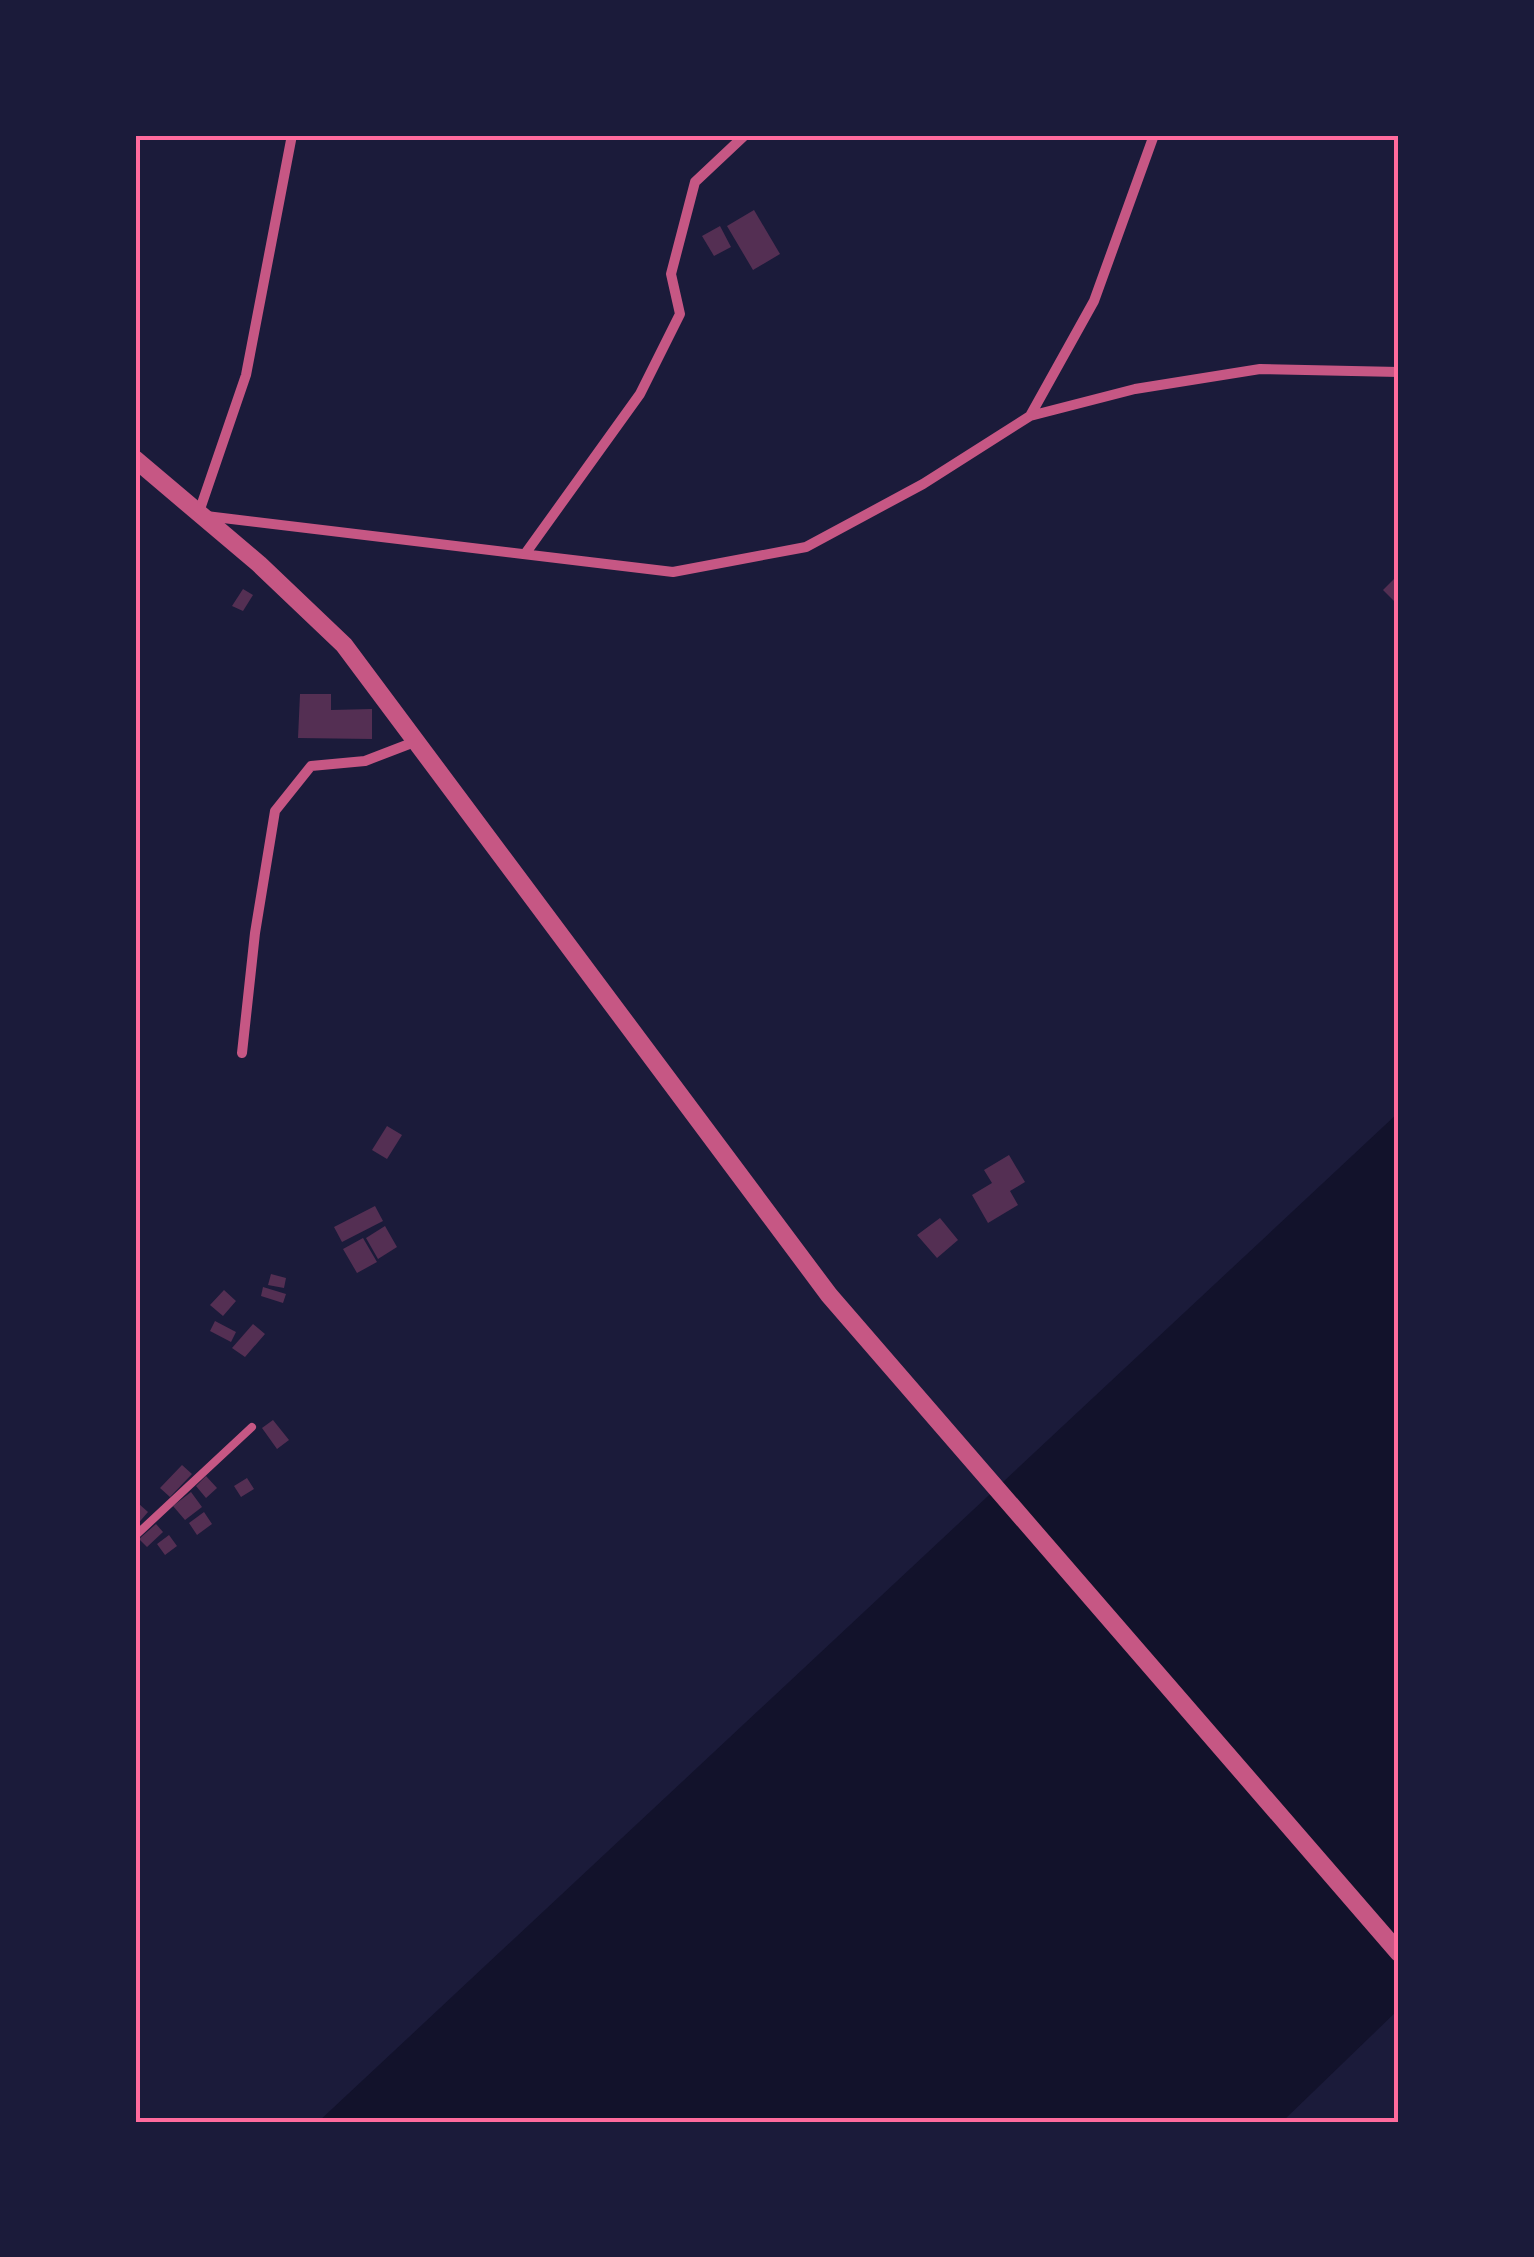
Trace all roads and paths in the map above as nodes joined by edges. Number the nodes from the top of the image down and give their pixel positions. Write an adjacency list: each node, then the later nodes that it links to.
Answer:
1 (292, 135): 7 (street)
2 (1154, 135): 5 (street)
3 (742, 137): 8 (street)
4 (1399, 372): 5 (street)
5 (1030, 416): 8 (street)
6 (135, 459): 7 (street)
7 (198, 515): 8 (street); 9 (street)
8 (525, 554)
9 (418, 741): 10 (street); 13 (street)
10 (242, 1052)
11 (252, 1427): 12 (lane)
12 (135, 1536)
13 (1399, 1953)

